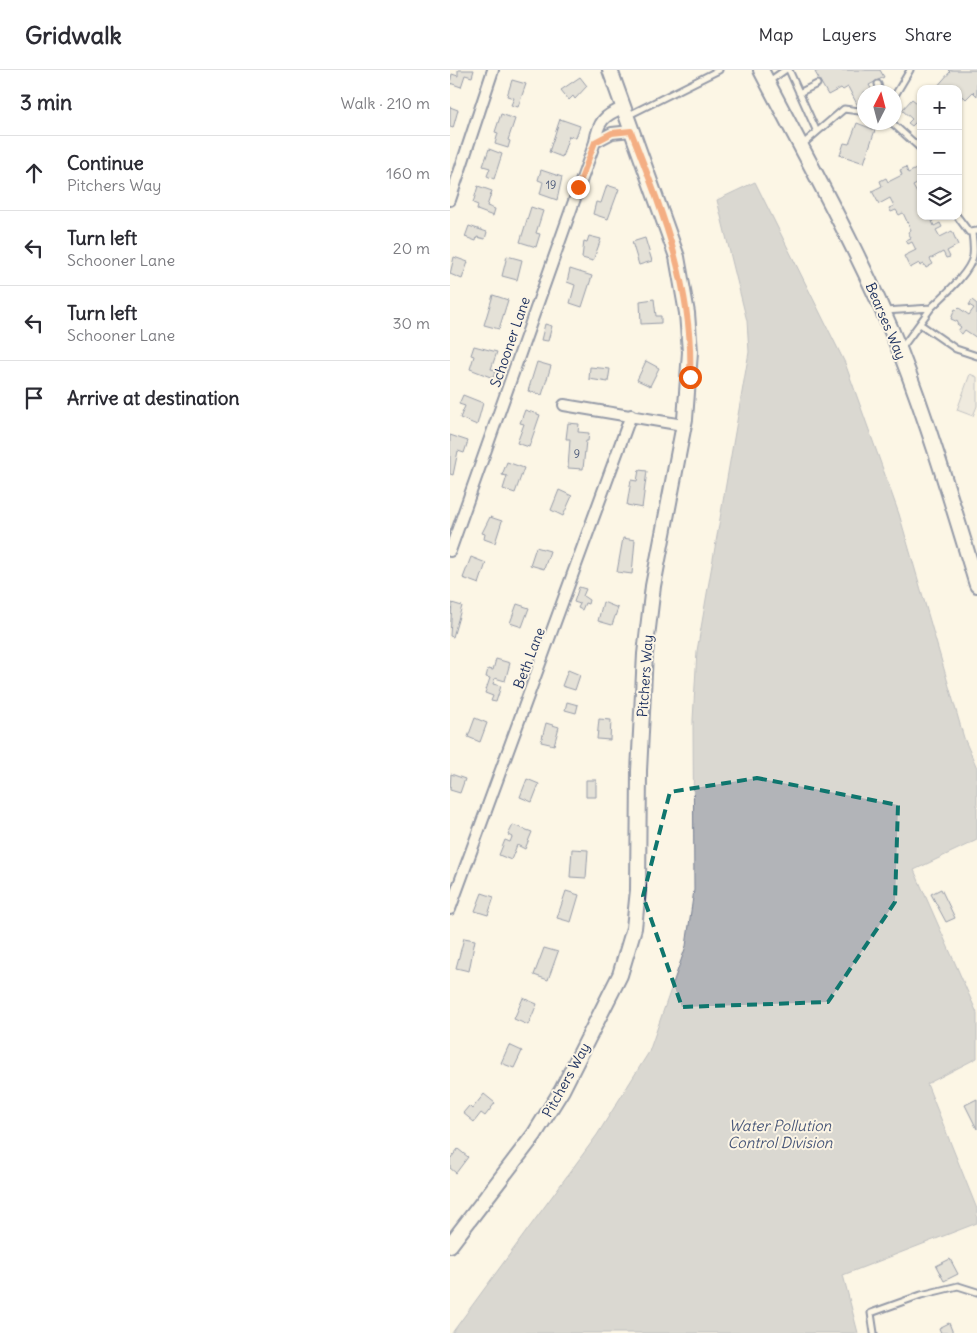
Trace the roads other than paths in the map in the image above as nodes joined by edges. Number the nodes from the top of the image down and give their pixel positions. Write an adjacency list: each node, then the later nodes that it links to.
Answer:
1 (493, 70): 18 (street)
2 (610, 70): 11 (main road, Pitchers Way)
3 (719, 70): 11 (lane)
4 (787, 70): 6 (lane); 9 (lane)
5 (910, 70): 8 (lane)
6 (764, 76): 17 (main road, Bearses Way)
7 (817, 84): 9 (lane)
8 (901, 85)
9 (799, 93): 14 (lane)
10 (857, 111): 14 (lane)
11 (625, 112): 13 (main road, Pitchers Way); 15 (street, Schooner Lane)
12 (900, 130): 16 (lane)
13 (631, 131): 15 (street); 28 (main road, Pitchers Way)
14 (817, 132): 17 (lane)
15 (595, 142): 29 (street, Schooner Lane)
16 (917, 145)
17 (800, 147): 22 (main road, Bearses Way)
18 (450, 200)
19 (960, 220): 20 (lane)
20 (974, 232): 21 (lane)
21 (931, 308): 22 (lane); 23 (lane)
22 (883, 311): 24 (main road, Bearses Way)
23 (920, 324): 24 (lane); 25 (lane)
24 (900, 351): 30 (main road, Bearses Way)
25 (977, 356)
26 (564, 405): 27 (street)
27 (631, 415): 28 (street); 31 (street, Beth Lane)
28 (683, 424): 32 (main road, Pitchers Way)
29 (450, 551)
30 (977, 585)
31 (450, 909)
32 (450, 1245)
33 (977, 1292): 34 (lane)
34 (874, 1333)

